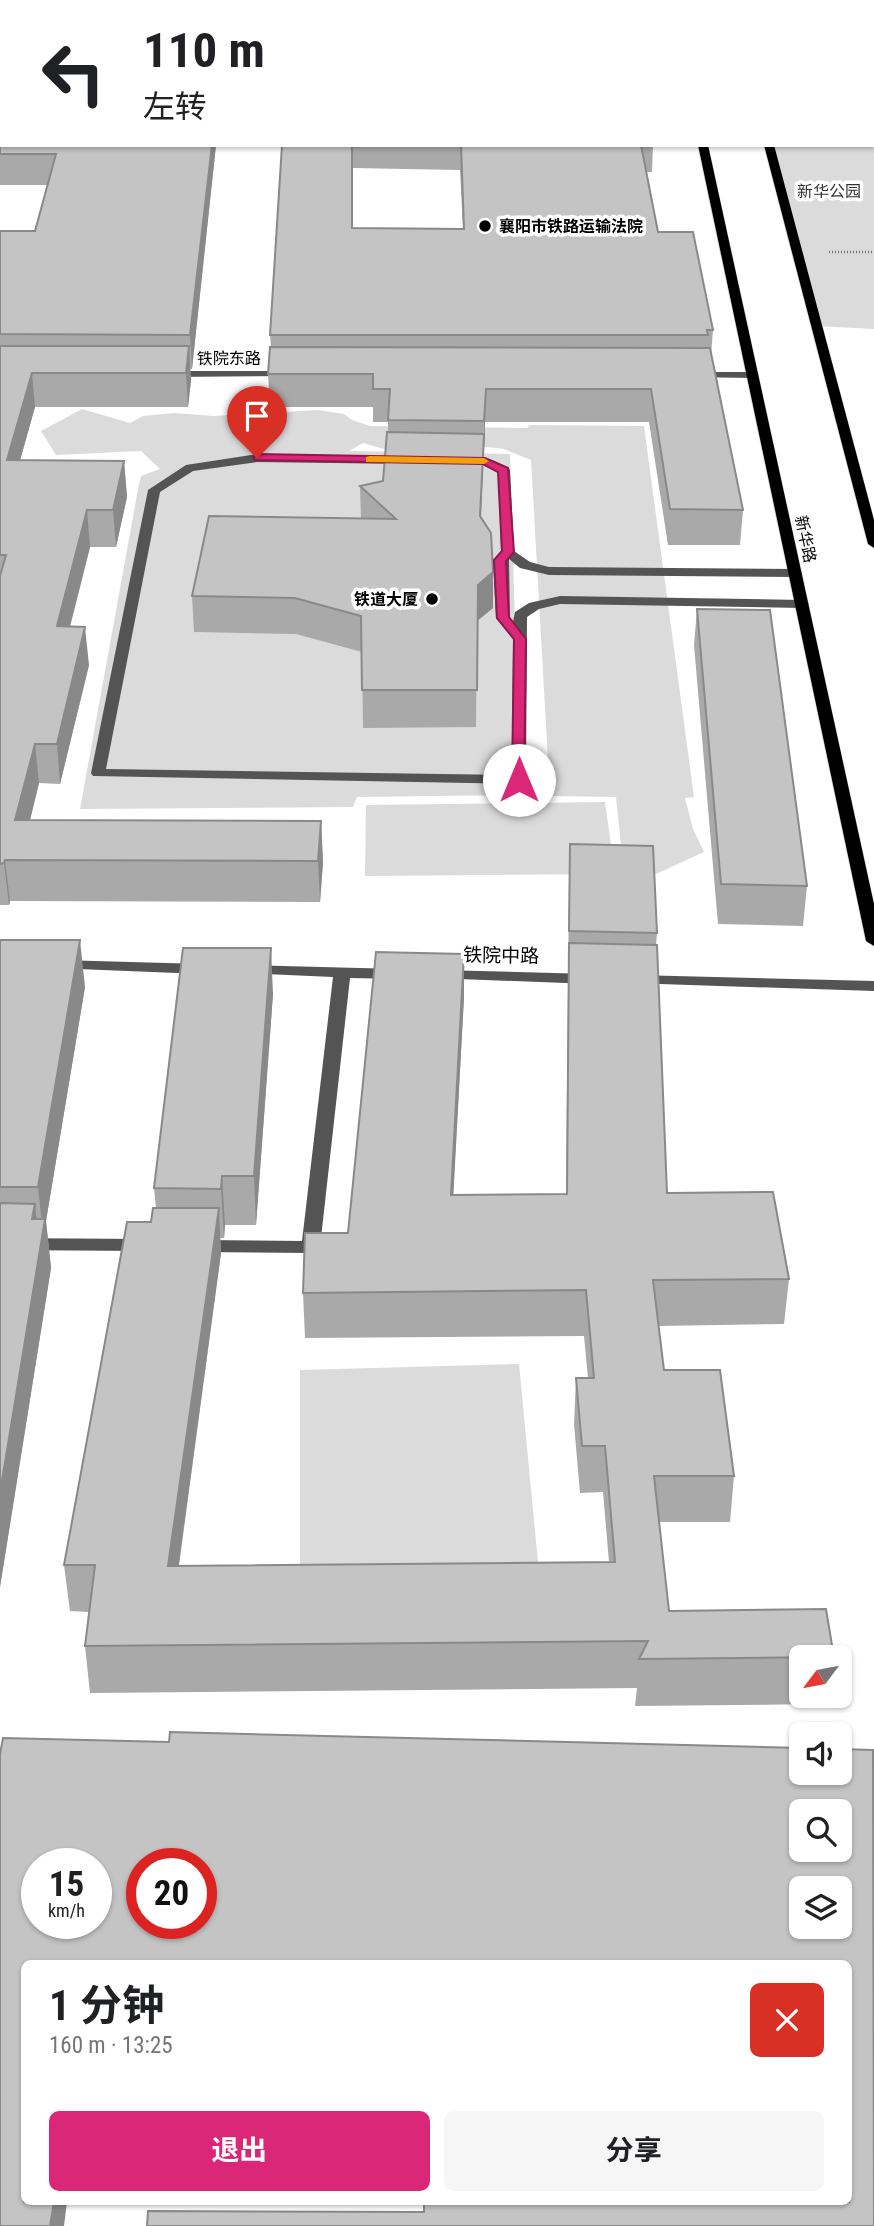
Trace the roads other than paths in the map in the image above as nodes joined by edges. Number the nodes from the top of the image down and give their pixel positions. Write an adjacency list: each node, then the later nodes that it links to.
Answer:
1 (703, 147): 6 (main road, 新华路)
2 (770, 147): 9 (main road)
3 (153, 374): 4 (street, 铁院东路)
4 (307, 374)
5 (683, 375): 6 (street)
6 (752, 375): 11 (main road, 新华路)
7 (418, 460): 13 (street)
8 (445, 461): 10 (street)
9 (874, 544)
10 (508, 552): 11 (street); 13 (street)
11 (795, 573): 12 (main road, 新华路)
12 (802, 604): 13 (street); 14 (main road, 新华路)
13 (520, 639)
14 (874, 941)
15 (41, 965): 16 (street, 铁院中路)
16 (342, 972): 17 (street, 铁院中路); 18 (street)
17 (874, 986)
18 (0, 1244)

